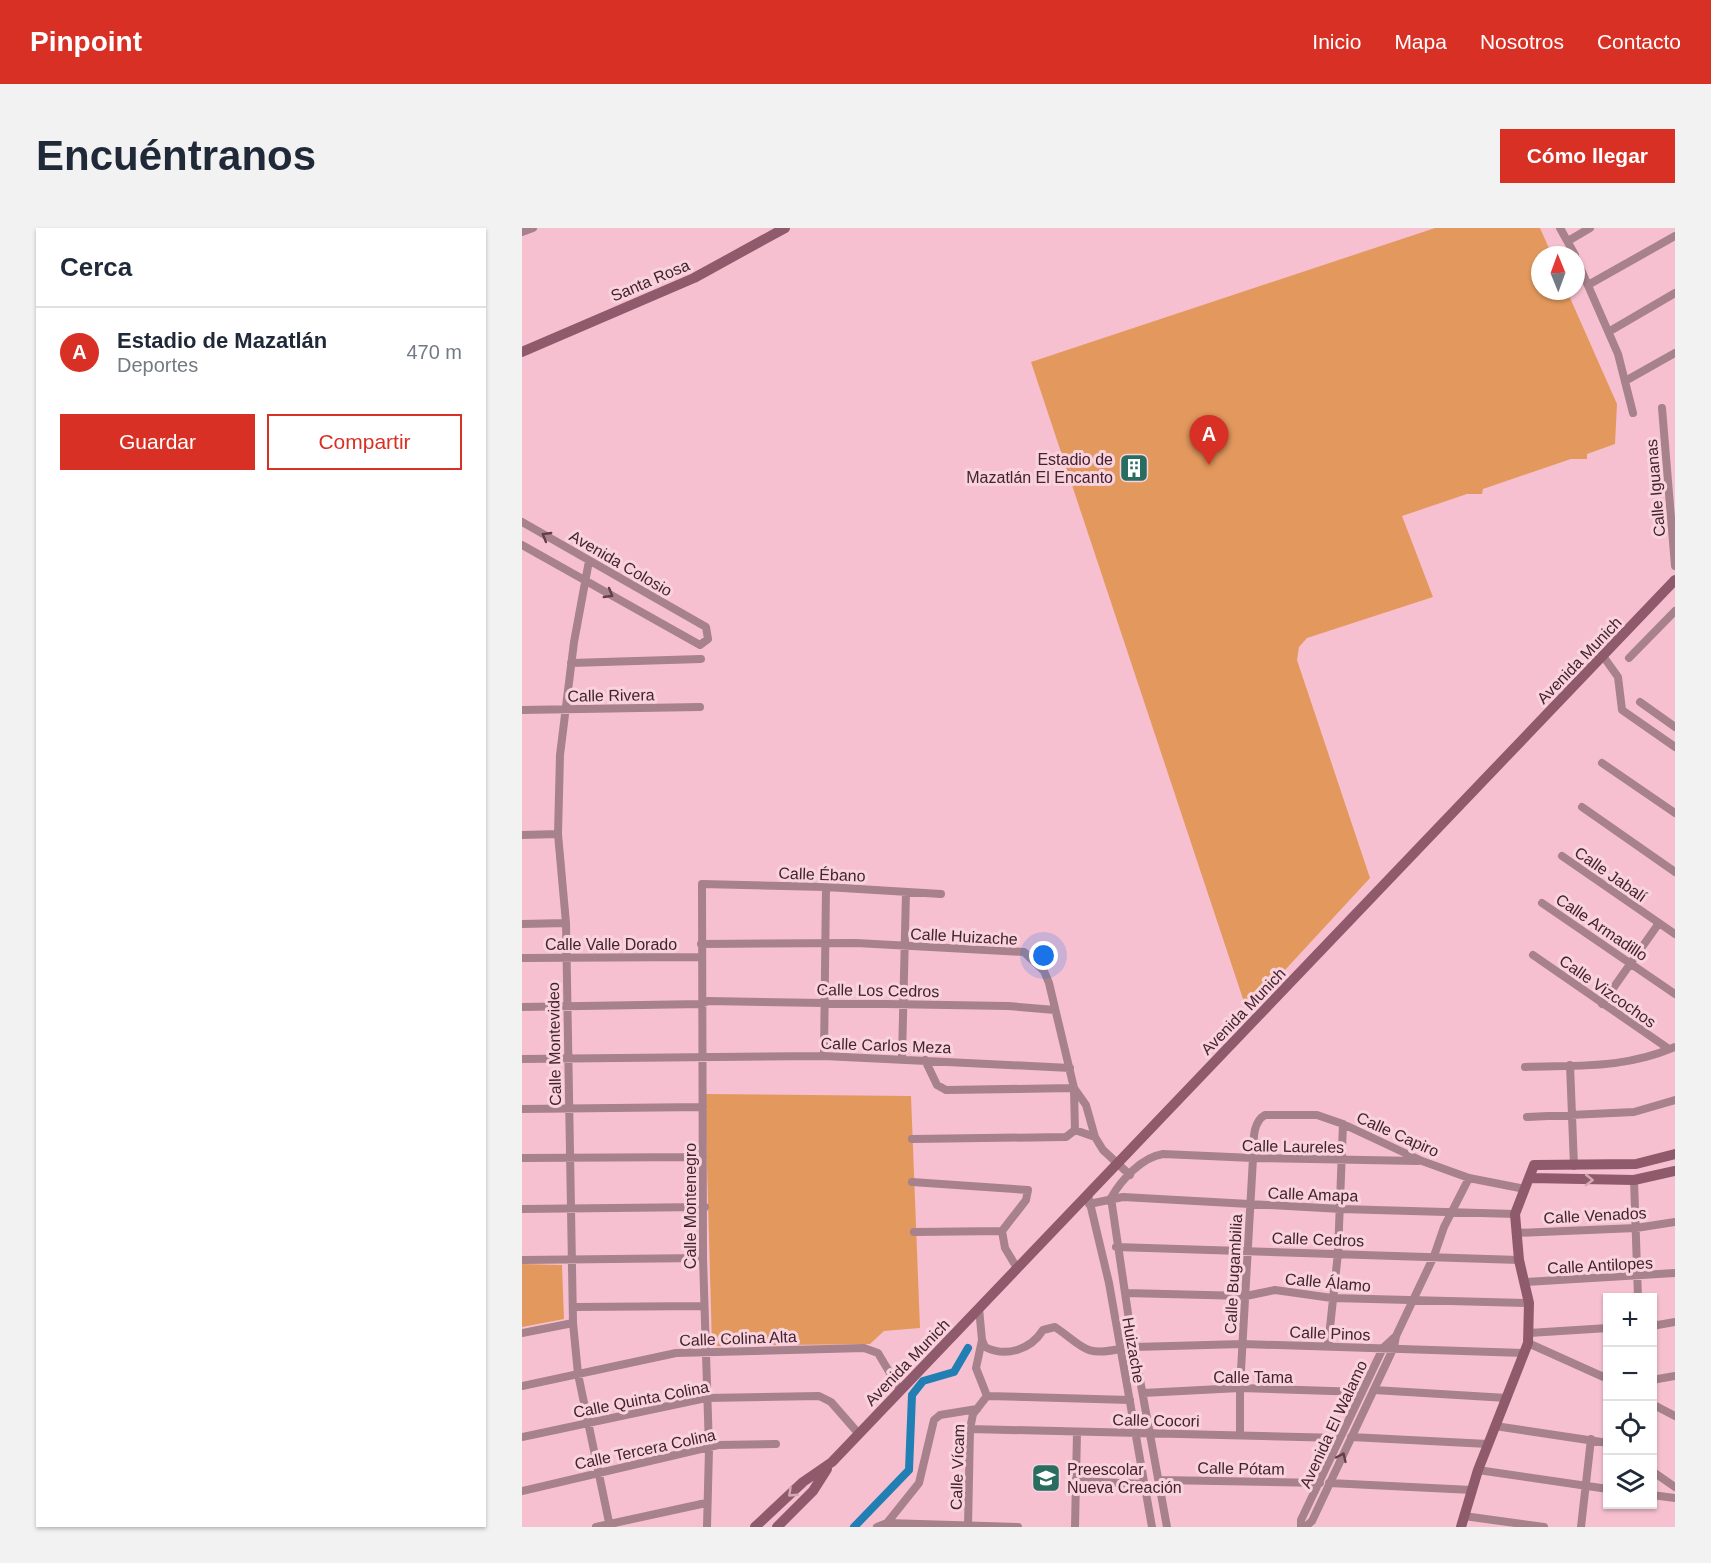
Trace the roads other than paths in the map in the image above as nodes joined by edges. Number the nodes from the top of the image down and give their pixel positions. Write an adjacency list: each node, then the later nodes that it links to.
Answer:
1 (533, 228): 5 (street)
2 (1560, 228): 7 (street)
3 (1590, 228): 7 (street)
4 (780, 229): 13 (main road, Santa Rosa)
5 (522, 232)
6 (1675, 236): 10 (street)
7 (1568, 241): 8 (street)
8 (1570, 246)
9 (1585, 278): 10 (street)
10 (1588, 285): 12 (street)
11 (1675, 293): 12 (street)
12 (1610, 331): 15 (street)
13 (522, 352)
14 (1675, 352): 15 (street)
15 (1627, 380): 17 (street)
16 (1662, 408): 21 (street, Calle Iguanas)
17 (1633, 413)
18 (522, 522): 20 (street, Avenida Colosio, one-way to 18)
19 (522, 545): 23 (street, Avenida Colosio)
20 (589, 561): 23 (street, Calle Montevideo); 23 (street, Avenida Colosio, one-way to 20)
21 (1675, 566)
22 (1675, 580): 25 (main road, Avenida Munich)
23 (585, 581): 28 (street, Calle Montevideo)
24 (1675, 611): 26 (street)
25 (1603, 656): 34 (street); 96 (main road, Avenida Munich)
26 (1629, 658)
27 (701, 659): 28 (street)
28 (571, 663): 32 (street, Calle Montevideo)
29 (1640, 702): 33 (street)
30 (700, 706): 32 (street, Calle Rivera)
31 (522, 710): 32 (street, Calle Rivera)
32 (566, 710): 38 (street, Calle Montevideo)
33 (1675, 727)
34 (1675, 747)
35 (1602, 763): 37 (street)
36 (1582, 807): 41 (street)
37 (1675, 813)
38 (558, 834): 39 (street); 47 (street, Calle Montevideo)
39 (522, 835)
40 (1562, 856): 48 (street, Calle Jabalí)
41 (1675, 872)
42 (702, 884): 43 (street, Calle Ébano); 52 (street, Calle Montenegro)
43 (826, 887): 44 (street, Calle Ébano); 51 (street)
44 (906, 892): 45 (street, Calle Ébano); 53 (street)
45 (941, 894)
46 (1542, 903): 58 (street, Calle Armadillo)
47 (566, 923): 49 (street); 57 (street, Calle Montevideo)
48 (1659, 923): 50 (street, Calle Jabalí); 58 (street)
49 (522, 924)
50 (1675, 934)
51 (825, 943): 52 (street, Calle Huizache); 53 (street, Calle Huizache); 60 (street)
52 (701, 944): 55 (street, Calle Montenegro)
53 (906, 946): 63 (street); 66 (street, Calle Huizache)
54 (1533, 956): 62 (street, Calle Vizcochos)
55 (701, 957): 57 (street, Calle Valle Dorado); 61 (street, Calle Montenegro)
56 (522, 958): 57 (street, Calle Valle Dorado)
57 (566, 958): 64 (street, Calle Montevideo)
58 (1631, 963): 59 (street, Calle Armadillo); 62 (street)
59 (1675, 994)
60 (825, 1002): 61 (street, Calle Los Cedros); 63 (street, Calle Los Cedros); 68 (street)
61 (701, 1004): 64 (street, Calle Los Cedros); 72 (street, Calle Montenegro)
62 (1602, 1004): 67 (street, Calle Vizcochos)
63 (906, 1005): 66 (street, Calle Los Cedros); 69 (street)
64 (568, 1006): 65 (street, Calle Los Cedros); 71 (street, Calle Montevideo)
65 (522, 1007)
66 (1055, 1010): 76 (street, Calle Huizache)
67 (1672, 1048): 74 (street)
68 (824, 1056): 69 (street, Calle Carlos Meza); 72 (street, Calle Carlos Meza)
69 (902, 1058): 73 (street, Calle Carlos Meza)
70 (522, 1059): 71 (street, Calle Carlos Meza)
71 (568, 1059): 72 (street, Calle Carlos Meza); 80 (street, Calle Montevideo)
72 (702, 1059): 79 (street, Calle Montenegro)
73 (925, 1059): 76 (street, Calle Carlos Meza); 77 (street)
74 (1570, 1065): 75 (street); 82 (street)
75 (1525, 1067)
76 (1070, 1068): 77 (street, Calle Huizache)
77 (1074, 1088): 86 (street); 87 (street, Calle Huizache)
78 (1675, 1100): 82 (street)
79 (703, 1107): 80 (street); 90 (street, Calle Montenegro)
80 (568, 1108): 81 (street); 92 (street, Calle Montevideo)
81 (522, 1109)
82 (1570, 1116): 83 (street); 97 (street)
83 (1527, 1117)
84 (1260, 1118): 85 (street, Calle Capiro); 93 (street, Calle Bugambilia)
85 (1343, 1124): 94 (street); 95 (street, Calle Capiro)
86 (1073, 1132): 87 (street); 88 (street)
87 (1095, 1137): 96 (street, Calle Huizache)
88 (912, 1139)
89 (1675, 1154): 97 (main road)
90 (703, 1157): 92 (street); 108 (street, Calle Montenegro)
91 (522, 1158): 92 (street)
92 (569, 1158): 109 (street, Calle Montevideo)
93 (1253, 1158): 94 (street, Calle Laureles); 99 (street, Calle Laureles); 107 (street, Calle Bugambilia)
94 (1342, 1161): 95 (street, Calle Laureles); 111 (street)
95 (1422, 1161): 100 (street, Calle Capiro)
96 (1117, 1164): 99 (street, Calle Huizache); 105 (main road, Avenida Munich)
97 (1574, 1166): 101 (main road)
98 (1675, 1171): 102 (main road)
99 (1130, 1175): 106 (street)
100 (1469, 1178): 104 (street, Calle Capiro); 112 (street, Avenida El Walamo)
101 (1530, 1178): 102 (main road, one-way to 102); 104 (main road)
102 (1634, 1180): 115 (street)
103 (912, 1182): 116 (street)
104 (1525, 1189): 113 (main road)
105 (1089, 1198): 106 (street, Calle Amapa); 120 (street, Huizache); 129 (main road, Avenida Munich)
106 (1111, 1198): 107 (street, Calle Amapa); 118 (street, Huizache)
107 (1251, 1205): 111 (street, Calle Amapa); 122 (street, Calle Bugambilia)
108 (705, 1206): 109 (street); 125 (street, Calle Montenegro)
109 (570, 1208): 110 (street); 126 (street, Calle Montevideo)
110 (522, 1209)
111 (1341, 1209): 112 (street, Calle Amapa); 123 (street)
112 (1453, 1213): 113 (street, Calle Amapa); 124 (street, Avenida El Walamo)
113 (1515, 1214): 119 (main road)
114 (1675, 1222): 115 (street, Calle Venados)
115 (1636, 1228): 119 (street, Calle Venados); 131 (street)
116 (1002, 1231): 117 (street); 129 (street)
117 (914, 1232)
118 (1115, 1233): 120 (street); 121 (street, Huizache)
119 (1516, 1233): 128 (main road)
120 (1099, 1236): 134 (street, Huizache)
121 (1116, 1247): 122 (street, Calle Cedros); 132 (street, Huizache)
122 (1249, 1250): 123 (street, Calle Cedros); 137 (street, Calle Bugambilia)
123 (1338, 1253): 124 (street, Calle Cedros); 138 (street)
124 (1434, 1256): 128 (street, Calle Cedros); 139 (street, Avenida El Walamo)
125 (703, 1258): 126 (street); 141 (street, Calle Montenegro)
126 (571, 1259): 127 (street); 142 (street, Calle Montevideo)
127 (522, 1260)
128 (1519, 1260): 133 (main road)
129 (1017, 1268): 143 (main road, Avenida Munich)
130 (1675, 1273): 131 (street, Calle Antilopes)
131 (1637, 1276): 133 (street, Calle Antilopes); 136 (street)
132 (1123, 1282): 134 (street); 135 (street, Huizache)
133 (1526, 1282): 140 (main road)
134 (1109, 1283): 157 (street, Huizache)
135 (1126, 1293): 137 (street, Calle Álamo); 154 (street, Huizache)
136 (1638, 1293)
137 (1246, 1296): 138 (street, Calle Álamo); 152 (street, Calle Bugambilia)
138 (1332, 1298): 139 (street, Calle Álamo); 153 (street)
139 (1413, 1301): 140 (street, Calle Álamo); 149 (street, Avenida El Walamo)
140 (1529, 1303): 151 (main road)
141 (704, 1306): 142 (street); 158 (street, Calle Montenegro)
142 (574, 1307): 145 (street, Calle Montevideo)
143 (979, 1308): 150 (street); 165 (main road, Avenida Munich)
144 (1675, 1322): 146 (street)
145 (573, 1323): 148 (street); 159 (street, Calle Montevideo)
146 (1657, 1325)
147 (1603, 1329): 151 (street, Calle Pinos)
148 (522, 1333)
149 (1396, 1336): 155 (street, Avenida El Walamo); 156 (street, Avenida El Walamo)
150 (982, 1340): 157 (street); 169 (street)
151 (1527, 1343): 155 (street, Calle Pinos); 161 (street); 171 (main road)
152 (1243, 1344): 153 (street, Calle Pinos); 154 (street, Calle Pinos); 164 (street, Calle Bugambilia)
153 (1328, 1346): 156 (street, Calle Pinos)
154 (1134, 1347): 168 (street, Huizache)
155 (1394, 1347): 156 (street, Calle Pinos); 166 (street, Avenida El Walamo)
156 (1383, 1348): 167 (street, Avenida El Walamo)
157 (1119, 1349): 172 (street, Huizache)
158 (705, 1350): 159 (street, Calle Colina Alta); 165 (street, Calle Colina Alta); 170 (street, Calle Montenegro)
159 (578, 1374): 163 (street, Calle Colina Alta); 176 (street, Calle Montevideo)
160 (1675, 1376): 162 (street)
161 (1603, 1377)
162 (1657, 1379)
163 (522, 1386)
164 (1240, 1388): 167 (street, Calle Tama); 168 (street, Calle Tama); 183 (street, Calle Bugambilia)
165 (900, 1390): 181 (main road, Avenida Munich)
166 (1374, 1390): 171 (street); 185 (street, Avenida El Walamo)
167 (1362, 1392): 186 (street, Avenida El Walamo)
168 (1143, 1393): 182 (street, Huizache)
169 (987, 1396): 172 (street); 174 (street, Calle Vícam)
170 (706, 1398): 176 (street, Calle Quinta Colina); 181 (street, Calle Quinta Colina); 191 (street, Calle Montenegro)
171 (1507, 1398): 177 (main road)
172 (1130, 1400): 180 (street, Huizache)
173 (1657, 1406): 175 (street)
174 (976, 1409): 178 (street, Calle Vícam); 210 (street)
175 (1675, 1416)
176 (588, 1422): 184 (street, Calle Quinta Colina); 194 (street, Calle Montevideo)
177 (1495, 1426): 187 (street); 190 (main road)
178 (970, 1429): 179 (street, Calle Cocori); 212 (street, Calle Vícam)
179 (1077, 1432): 180 (street, Calle Cocori); 197 (street)
180 (1136, 1433): 182 (street, Calle Cocori); 200 (street, Huizache)
181 (859, 1434): 192 (main road, Avenida Munich)
182 (1151, 1434): 183 (street, Calle Cocori); 196 (street, Huizache)
183 (1240, 1434): 186 (street, Calle Cocori)
184 (522, 1437)
185 (1351, 1437): 190 (street); 199 (street, Avenida El Walamo, one-way to 185)
186 (1340, 1438): 198 (street, Avenida El Walamo)
187 (1591, 1439): 188 (street); 201 (street)
188 (1603, 1442)
189 (776, 1444): 191 (street, Calle Tercera Colina)
190 (1488, 1444): 193 (main road)
191 (709, 1449): 194 (street, Calle Tercera Colina); 208 (street, Calle Montenegro)
192 (832, 1462): 215 (main road, one-way to 215); 216 (main road)
193 (1478, 1470): 201 (street); 204 (main road)
194 (599, 1473): 205 (street, Calle Tercera Colina); 211 (street, Calle Montevideo)
195 (1657, 1474): 202 (street)
196 (1160, 1480): 198 (street, Calle Pótam); 221 (street, Huizache)
197 (1076, 1481): 200 (street); 219 (street)
198 (1320, 1483): 222 (street, Avenida El Walamo)
199 (1329, 1483): 204 (street); 222 (street, Avenida El Walamo)
200 (1144, 1484): 220 (street, Huizache)
201 (1586, 1486): 203 (street); 224 (street)
202 (1675, 1486)
203 (1603, 1488)
204 (1472, 1490): 209 (main road)
205 (522, 1491)
206 (1657, 1496): 207 (street)
207 (1675, 1498)
208 (706, 1503): 211 (street); 214 (street, Calle Montenegro)
209 (1463, 1521): 223 (street)
210 (887, 1523): 212 (street); 217 (street)
211 (609, 1526): 213 (street)
212 (968, 1526): 218 (street)
213 (596, 1527)
214 (707, 1527)
215 (755, 1527)
216 (777, 1527)
217 (877, 1527)
218 (1018, 1527)
219 (1075, 1527)
220 (1152, 1527)
221 (1167, 1527)
222 (1303, 1527)
223 (1544, 1527)
224 (1581, 1527)

